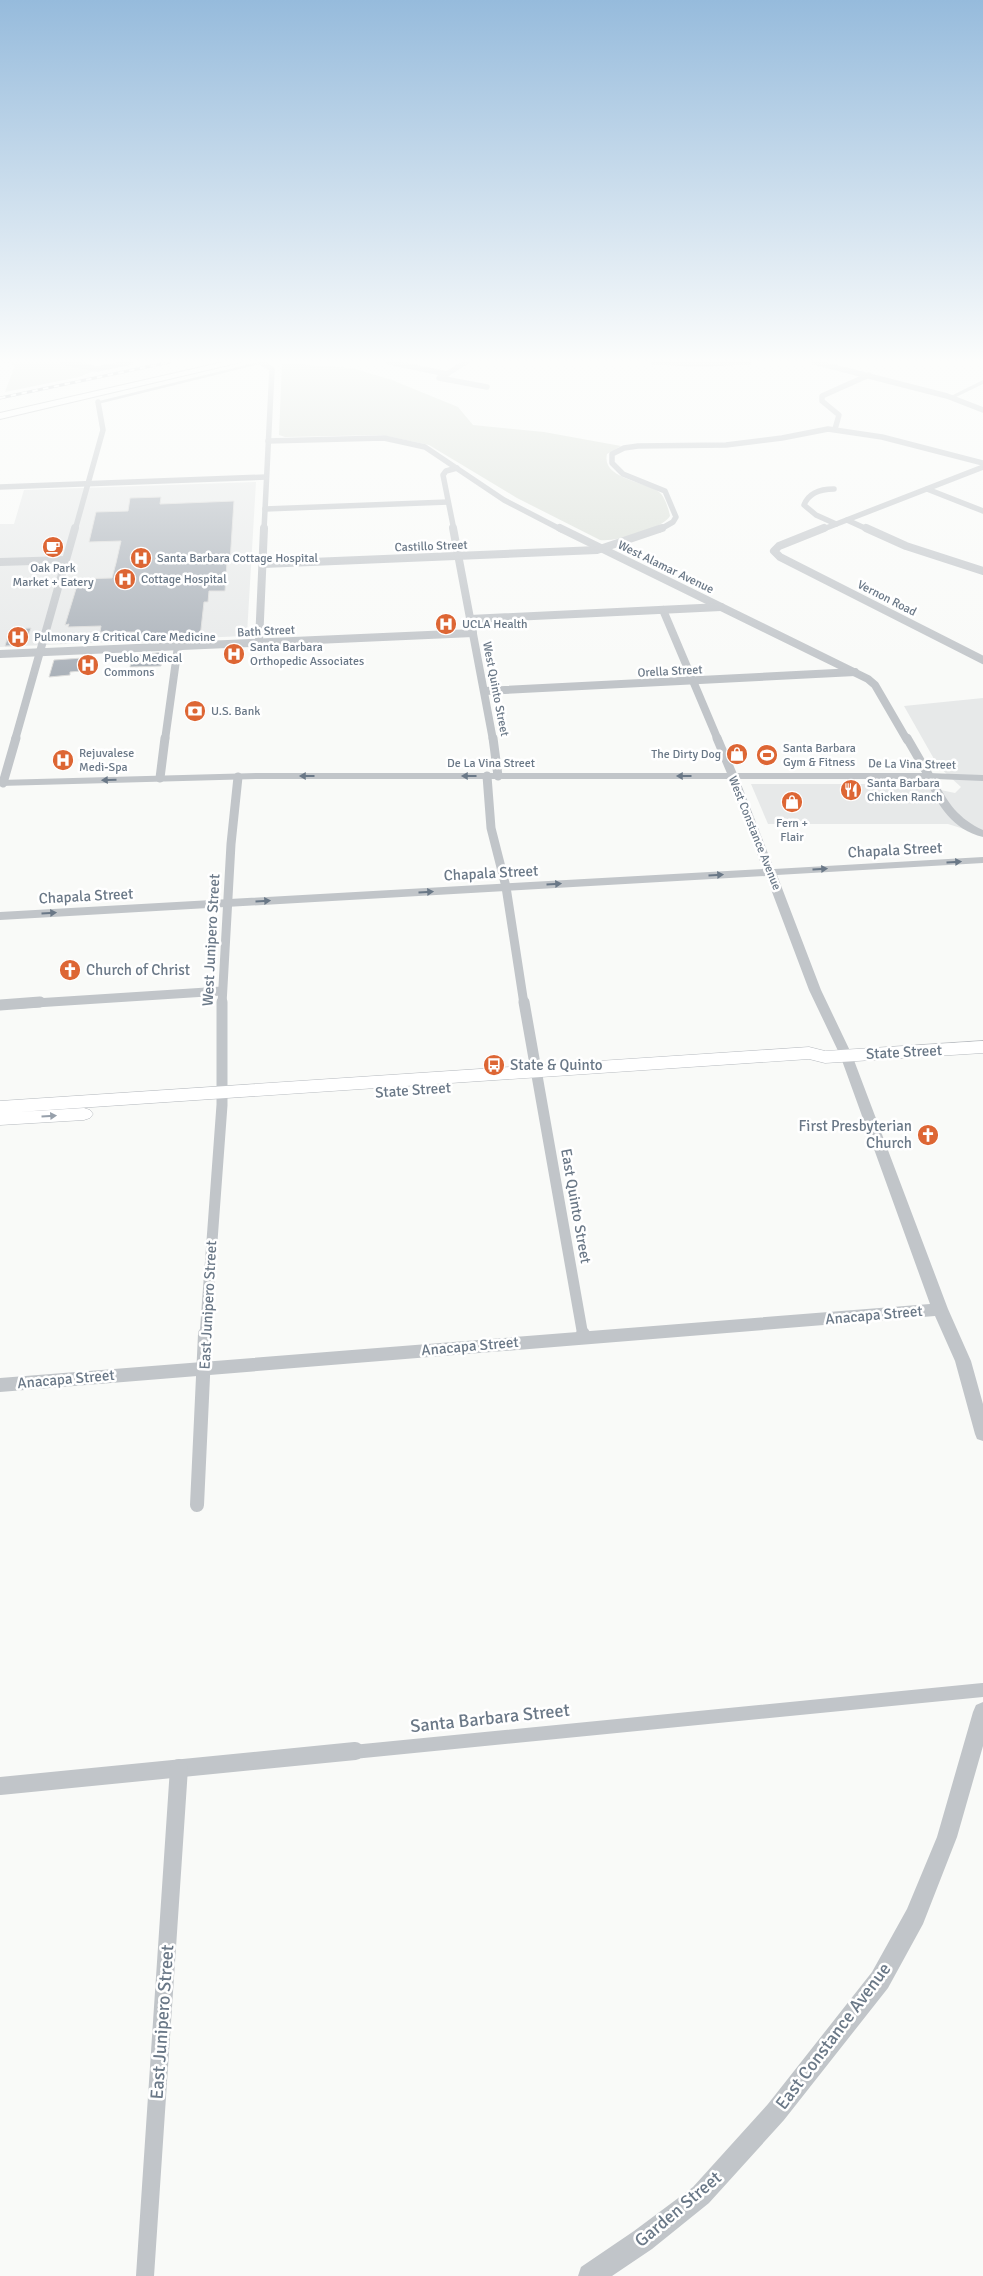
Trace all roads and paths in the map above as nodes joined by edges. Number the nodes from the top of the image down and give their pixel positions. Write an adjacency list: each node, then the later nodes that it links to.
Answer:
1 (92, 468): 7 (street)
2 (266, 468): 6 (street)
3 (457, 468): 11 (street, West Quinto Street); 16 (street, West Alamar Avenue)
4 (617, 468): 16 (street)
5 (980, 468): 10 (street)
6 (266, 477): 7 (street); 12 (street)
7 (88, 484): 8 (street); 18 (street)
8 (0, 487)
9 (834, 489): 15 (street)
10 (927, 489): 13 (street); 14 (street)
11 (448, 502): 12 (street); 17 (street, West Quinto Street)
12 (265, 509): 20 (street)
13 (983, 510)
14 (847, 520): 15 (street); 21 (street)
15 (836, 524): 30 (street, Vernon Road)
16 (600, 549): 17 (street, Castillo Street); 22 (street, West Alamar Avenue)
17 (458, 556): 20 (street, Castillo Street); 24 (street, West Quinto Street)
18 (66, 560): 19 (street); 28 (street)
19 (0, 562)
20 (263, 564): 26 (street)
21 (983, 571)
22 (721, 607): 23 (street); 31 (street, West Alamar Avenue)
23 (663, 610): 24 (street); 32 (street, West Constance Avenue)
24 (470, 619): 25 (street, West Quinto Street)
25 (473, 633): 26 (street, Bath Street); 33 (street, West Quinto Street)
26 (259, 642): 27 (street, Bath Street)
27 (178, 646): 28 (street, Bath Street); 39 (street)
28 (40, 652): 29 (street, Bath Street); 41 (street)
29 (0, 654)
30 (983, 660)
31 (857, 672): 32 (street, Orella Street); 37 (street, West Alamar Avenue)
32 (694, 681): 33 (street, Orella Street); 36 (street, West Constance Avenue)
33 (485, 691): 35 (street, West Quinto Street)
34 (487, 776): 35 (street, De La Vina Street); 38 (street, De La Vina Street, one-way to 38); 45 (street)
35 (498, 776): 36 (street, De La Vina Street, one-way to 35)
36 (733, 776): 37 (street, De La Vina Street); 44 (street, West Constance Avenue)
37 (930, 776): 40 (street, De La Vina Street); 42 (street, West Alamar Avenue)
38 (238, 777): 39 (street, De La Vina Street); 46 (street, West Junipero Street)
39 (160, 778): 41 (street, De La Vina Street, one-way to 41)
40 (983, 778)
41 (2, 783)
42 (983, 834)
43 (983, 860): 44 (street, Chapala Street, one-way to 43)
44 (771, 872): 45 (street, Chapala Street, one-way to 44); 51 (street, West Constance Avenue)
45 (506, 887): 46 (street, Chapala Street, one-way to 45); 52 (street)
46 (228, 903): 47 (street, Chapala Street, one-way to 46); 48 (street, West Junipero Street)
47 (0, 916)
48 (222, 991): 49 (street); 53 (street, West Junipero Street)
49 (0, 1005)
50 (983, 1047): 51 (main road, State Street)
51 (846, 1055): 52 (main road, State Street); 56 (street)
52 (537, 1076): 53 (main road, State Street); 57 (street, East Quinto Street)
53 (222, 1099): 54 (main road, State Street); 55 (main road, State Street, one-way to 53); 58 (street, East Junipero Street)
54 (0, 1106)
55 (0, 1119)
56 (940, 1309): 57 (street, Anacapa Street); 60 (street)
57 (583, 1337): 58 (street, Anacapa Street)
58 (204, 1368): 59 (street, Anacapa Street); 61 (street, East Junipero Street)
59 (0, 1385)
60 (983, 1434)
61 (197, 1505)
62 (983, 1690): 64 (street, Santa Barbara Street)
63 (983, 1712): 66 (street, East Constance Avenue)
64 (179, 1768): 65 (street, Santa Barbara Street); 67 (street, East Junipero Street)
65 (0, 1786)
66 (758, 2132): 68 (street, Garden Street)
67 (145, 2276)
68 (590, 2276)

